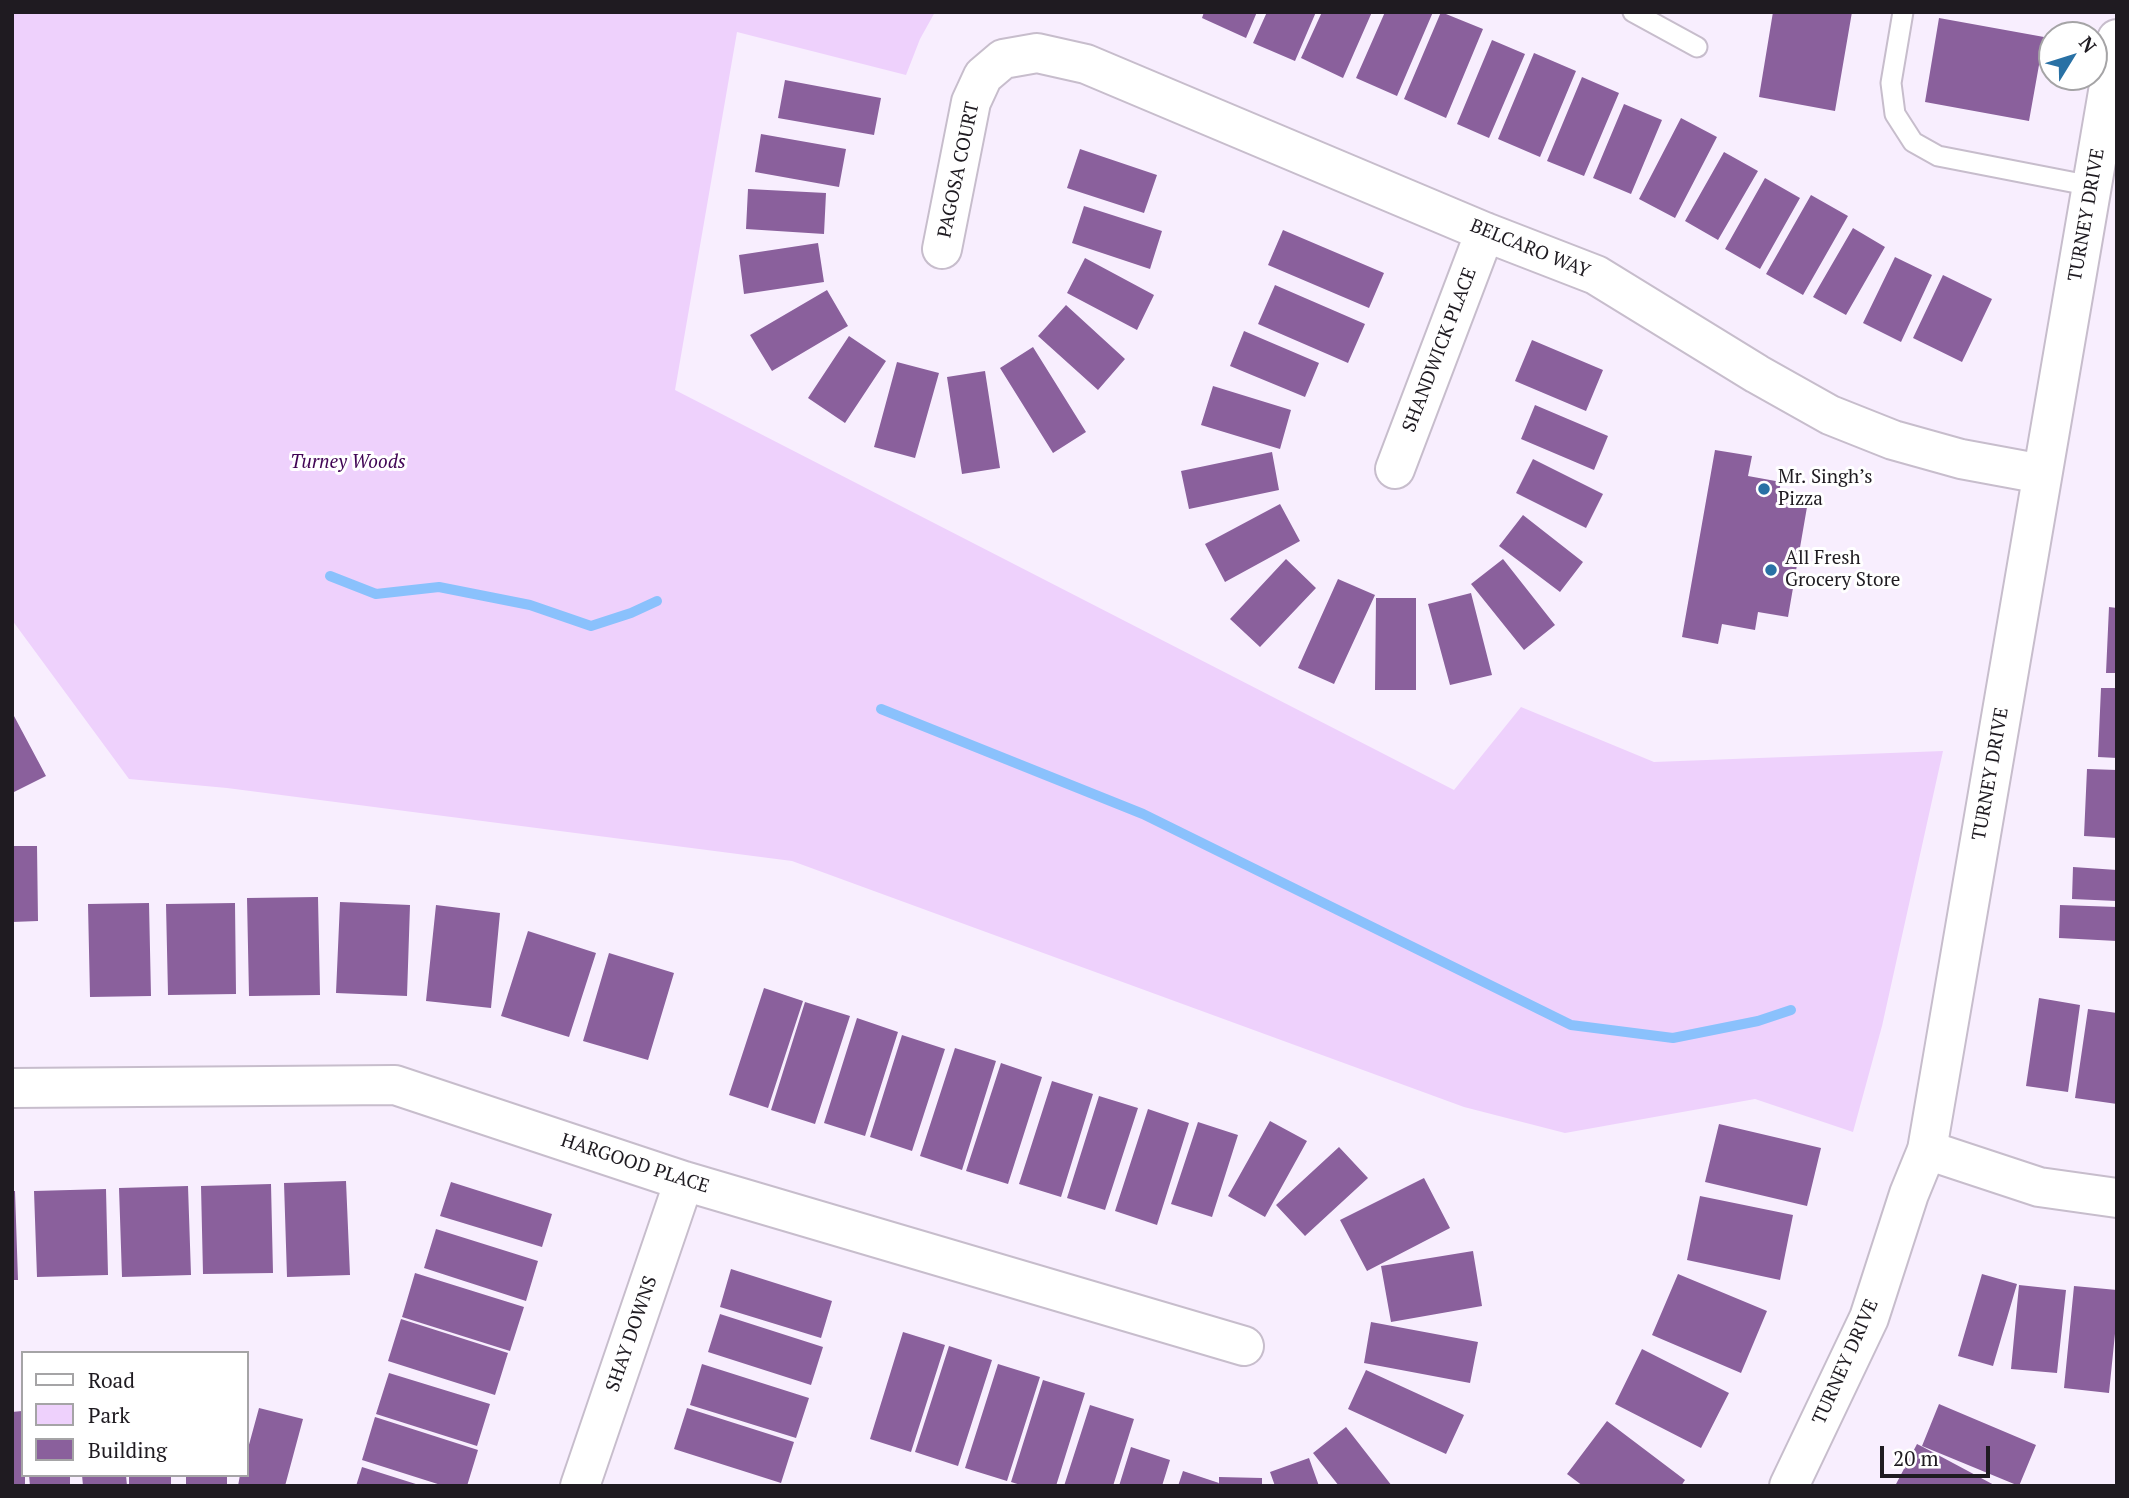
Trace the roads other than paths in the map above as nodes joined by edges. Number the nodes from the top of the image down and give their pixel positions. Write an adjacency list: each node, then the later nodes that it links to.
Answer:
1 (1633, 12): 4 (lane)
2 (1903, 12): 6 (lane)
3 (2117, 39): 6 (street, TURNEY DRIVE)
4 (1696, 47)
5 (1003, 59): 7 (street, BELCARO WAY); 8 (street, PAGOSA COURT)
6 (2092, 187): 10 (street, TURNEY DRIVE)
7 (1485, 232): 9 (street, SHANDWICK PLACE); 10 (street, BELCARO WAY)
8 (942, 249)
9 (1395, 469)
10 (2042, 474): 12 (street, TURNEY DRIVE)
11 (12, 1088): 13 (street, HARGOOD PLACE)
12 (1927, 1150): 14 (street); 17 (street, TURNEY DRIVE)
13 (684, 1181): 15 (street, HARGOOD PLACE); 16 (street, SHAY DOWNS)
14 (2117, 1198)
15 (1244, 1346)
16 (580, 1486)
17 (1789, 1486)

